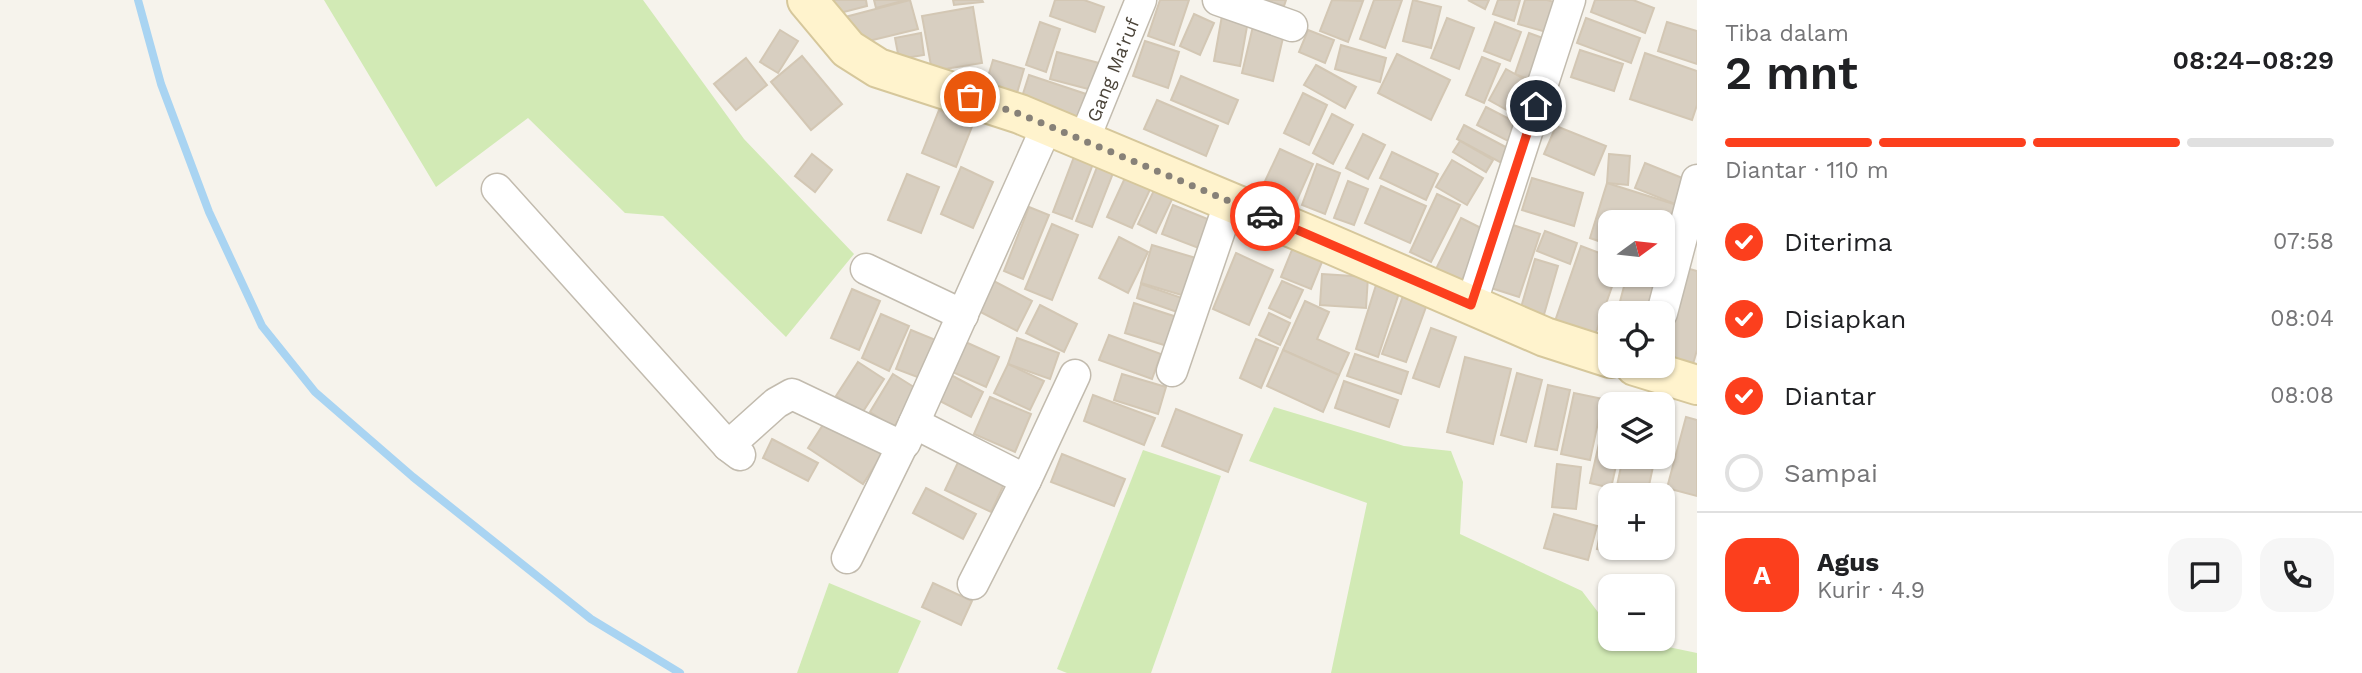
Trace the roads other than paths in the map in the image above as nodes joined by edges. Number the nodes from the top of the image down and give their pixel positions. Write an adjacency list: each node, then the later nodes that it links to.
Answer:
1 (807, 0): 6 (street)
2 (1141, 0): 7 (street, Gang Ma'ruf)
3 (1218, 0): 5 (street)
4 (1570, 0): 13 (street)
5 (1292, 26)
6 (1047, 126): 7 (street); 14 (street)
7 (1084, 140): 10 (street)
8 (1697, 180): 12 (street)
9 (498, 189): 20 (street)
10 (1230, 201): 13 (street); 16 (street)
11 (866, 269): 14 (street)
12 (1665, 301)
13 (1471, 305): 15 (street)
14 (963, 315): 20 (street)
15 (1598, 354)
16 (1172, 371)
17 (1075, 375): 21 (street)
18 (1675, 378): 19 (street)
19 (1697, 385)
20 (908, 434): 21 (street); 22 (street)
21 (1026, 480): 23 (street)
22 (847, 558)
23 (973, 584)

